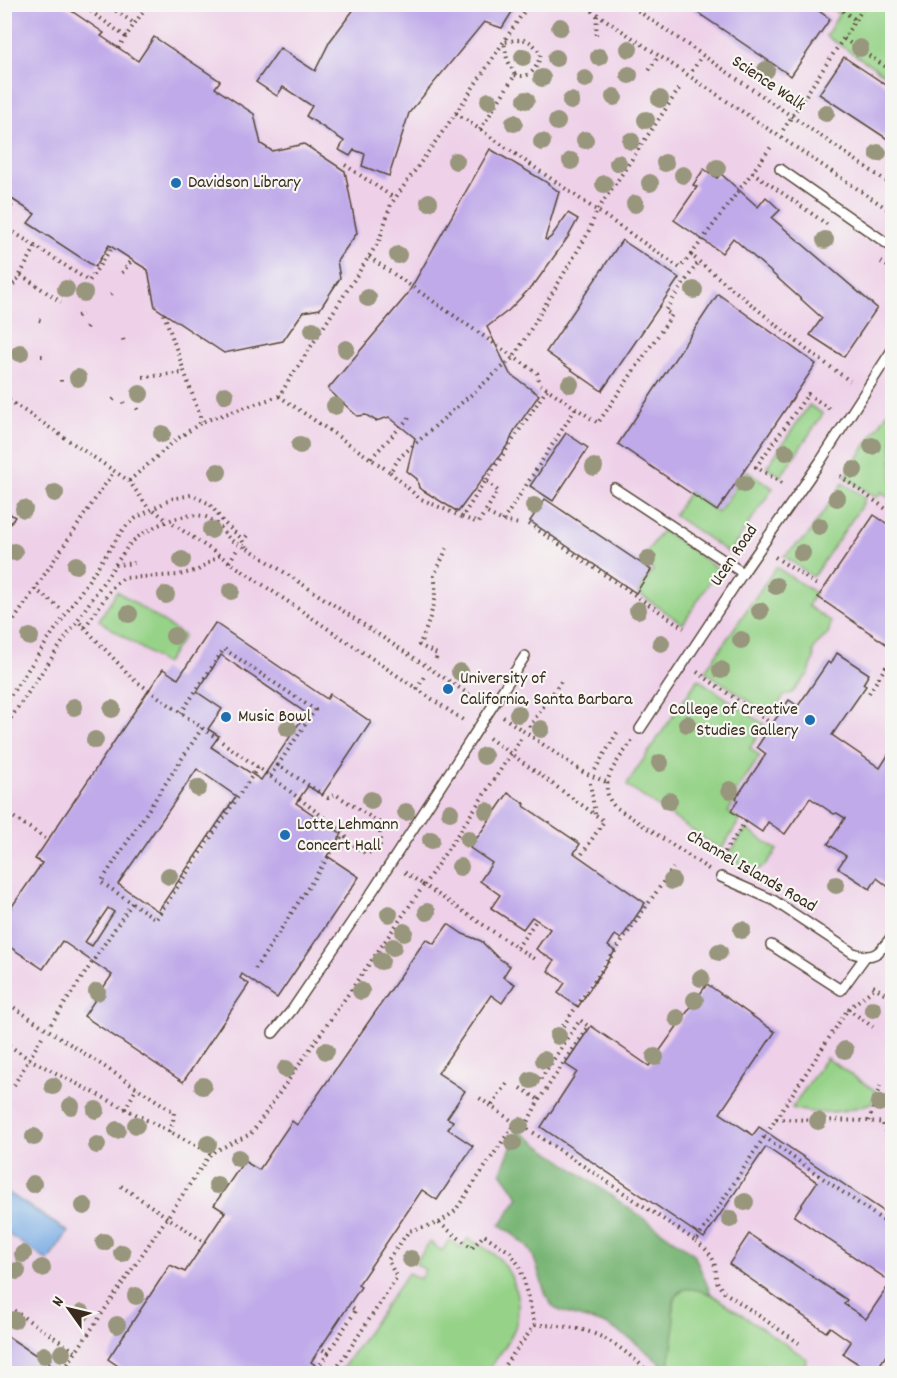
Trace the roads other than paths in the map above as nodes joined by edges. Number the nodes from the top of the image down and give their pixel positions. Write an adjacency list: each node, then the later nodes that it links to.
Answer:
1 (780, 169): 2 (lane)
2 (892, 247)
3 (892, 350): 5 (lane, Ucen Road)
4 (614, 488): 5 (lane)
5 (743, 573): 7 (lane, Ucen Road)
6 (525, 656): 12 (lane)
7 (640, 729)
8 (721, 877): 11 (lane, Channel Islands Road)
9 (892, 936): 11 (lane)
10 (771, 945): 11 (lane)
11 (865, 957)
12 (273, 1033)

